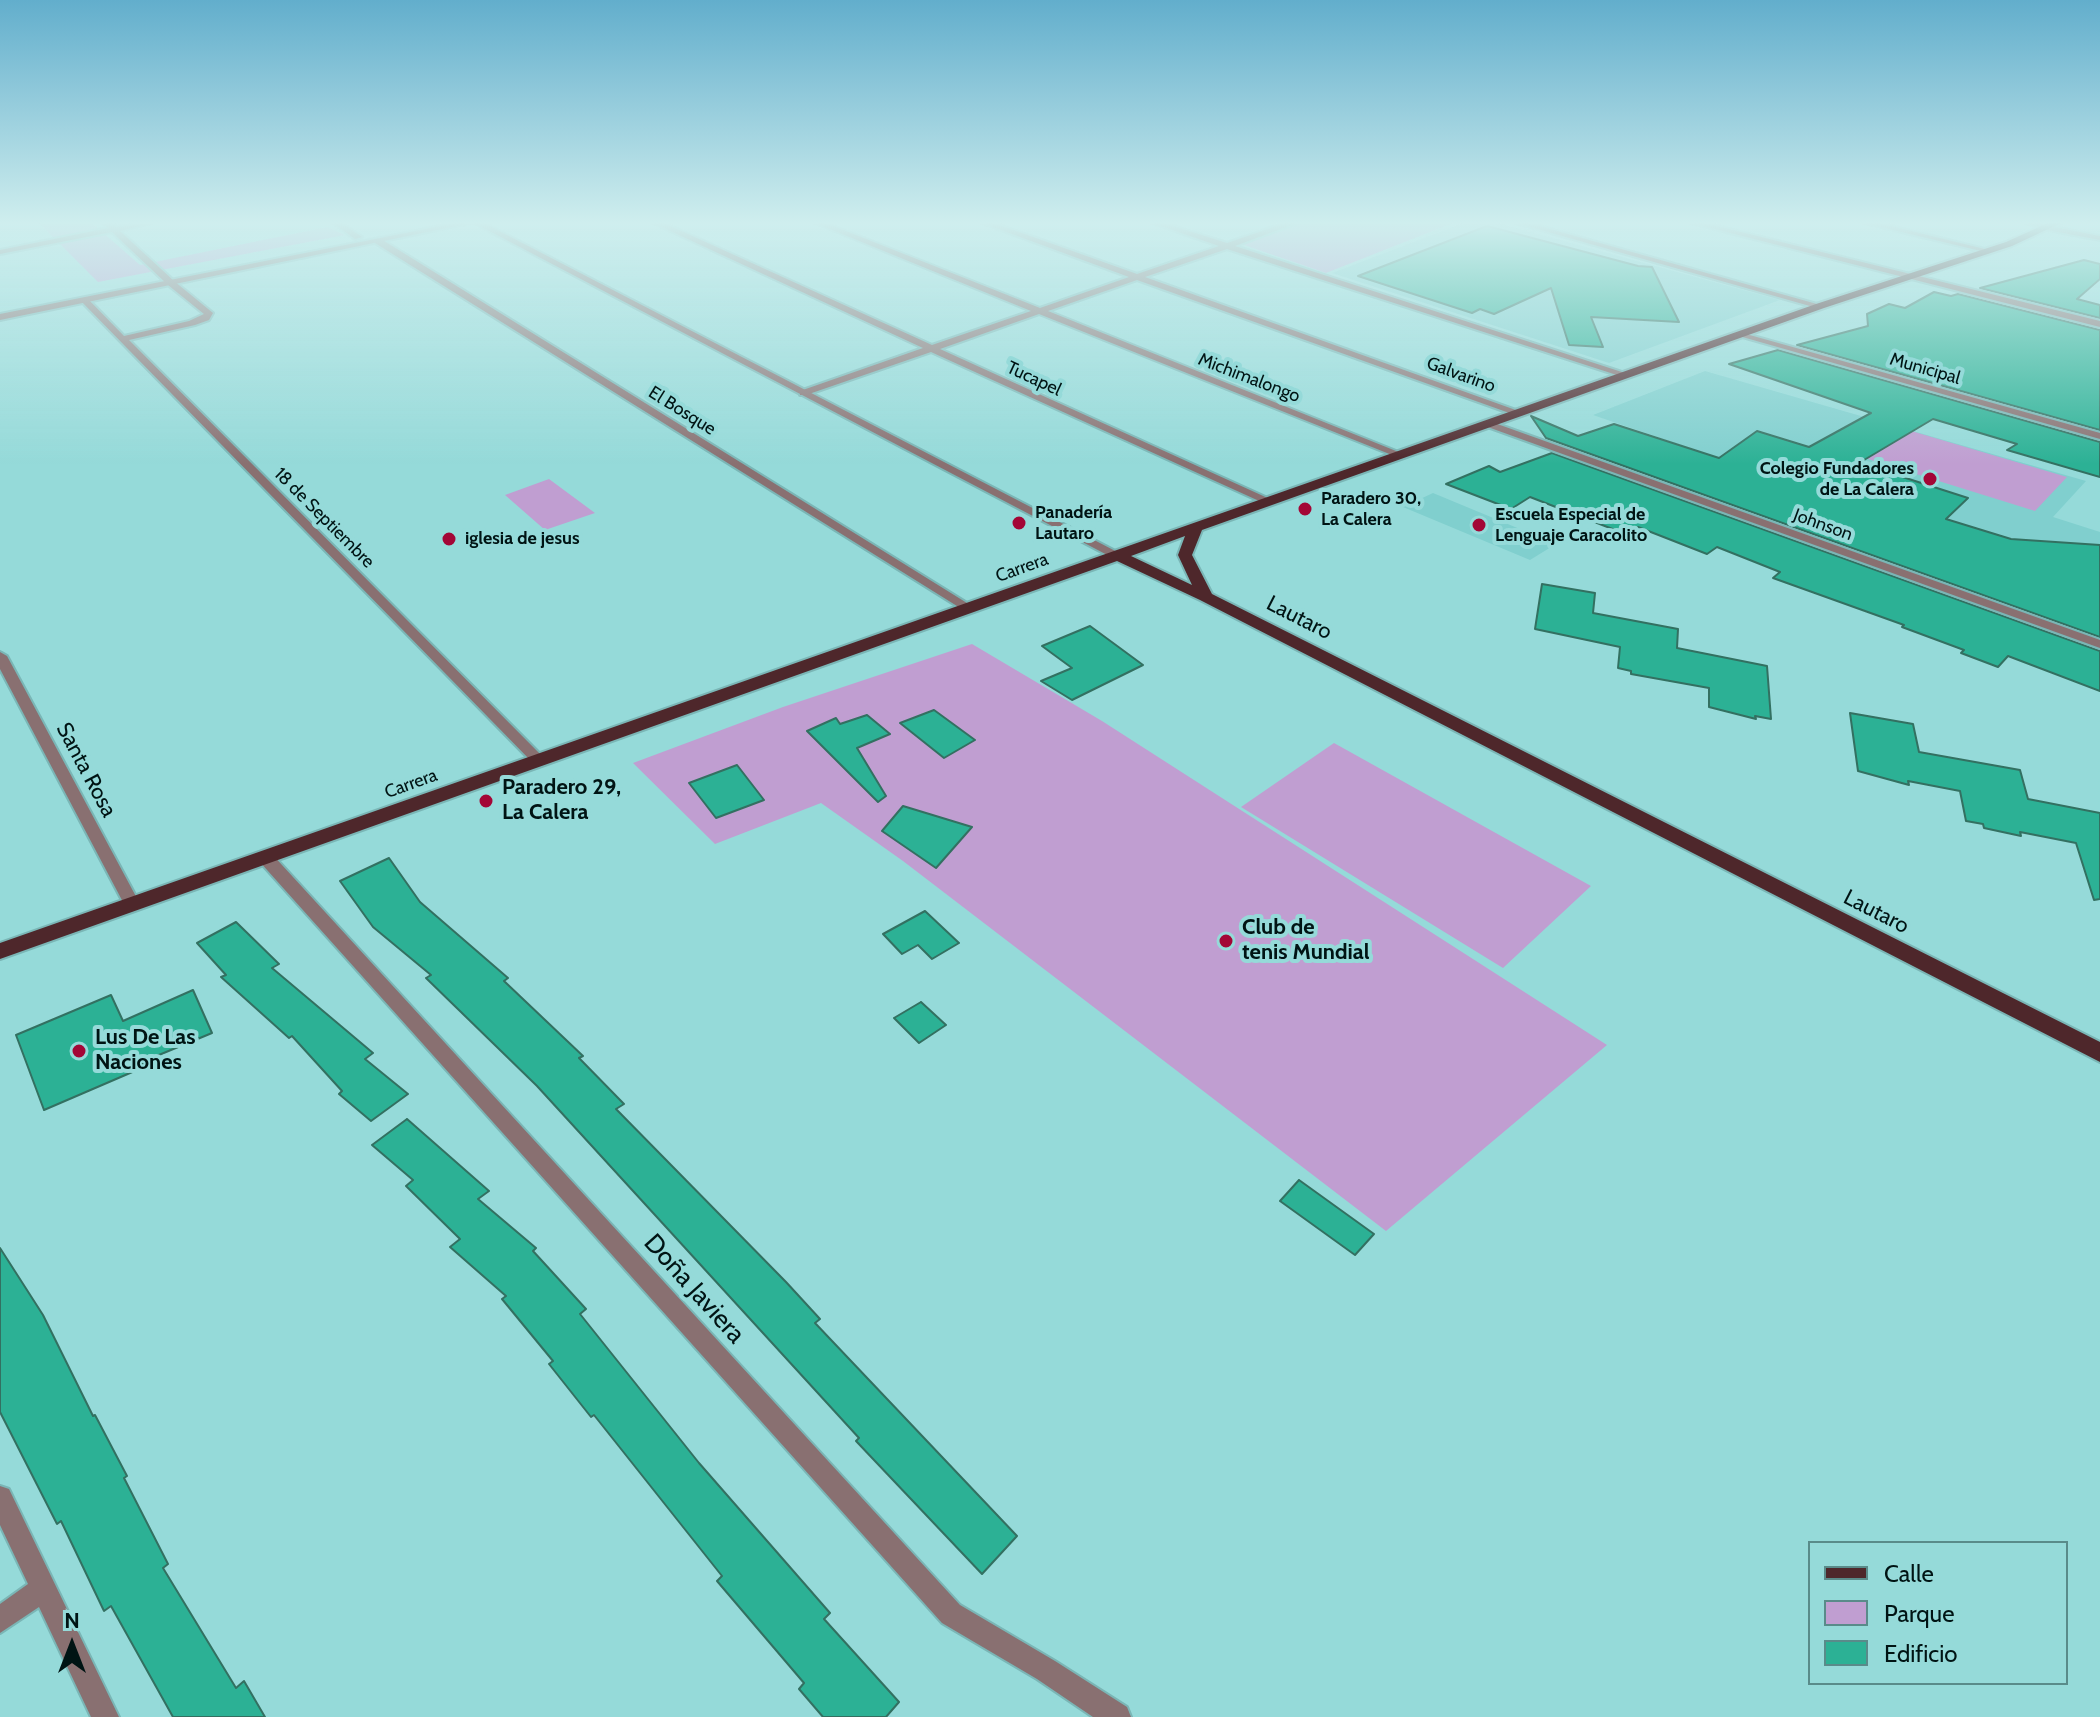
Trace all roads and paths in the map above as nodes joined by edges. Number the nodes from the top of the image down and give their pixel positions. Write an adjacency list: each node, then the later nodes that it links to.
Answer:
1 (69, 303): 16 (street)
2 (87, 303): 19 (street, 18 de Septiembre)
3 (196, 303): 19 (street)
4 (478, 303): 31 (street, El Bosque)
5 (631, 303): 22 (street, Lautaro)
6 (831, 303): 20 (street, Tucapel)
7 (1015, 303): 15 (street, Michimalongo)
8 (1062, 303): 15 (street)
9 (1210, 303): 23 (street, Galvarino)
10 (1403, 303): 21 (street)
11 (1810, 303): 14 (street)
12 (1829, 303): 14 (main road, Carrera)
13 (2014, 303): 17 (street)
14 (1820, 306): 18 (main road, Carrera)
15 (1037, 312): 20 (street); 26 (street, Michimalongo)
16 (0, 317)
17 (2100, 324)
18 (1742, 334): 21 (main road, Carrera); 25 (street, Municipal)
19 (122, 339): 34 (street, 18 de Septiembre)
20 (931, 349): 22 (street); 27 (street, Tucapel)
21 (1626, 375): 23 (main road, Carrera)
22 (803, 393): 29 (street, Lautaro)
23 (1519, 413): 24 (main road, Carrera)
24 (1489, 424): 26 (main road, Carrera); 32 (street, Johnson)
25 (2100, 436)
26 (1401, 455): 27 (main road, Carrera)
27 (1268, 502): 28 (main road, Carrera)
28 (1196, 527): 29 (main road, Carrera); 30 (main road)
29 (1117, 555): 30 (main road, Lautaro); 31 (main road, Carrera)
30 (1206, 597): 38 (main road, Lautaro)
31 (969, 608): 34 (main road, Carrera)
32 (2100, 644)
33 (0, 656): 36 (street, Santa Rosa)
34 (538, 760): 35 (main road, Carrera)
35 (265, 857): 36 (main road, Carrera); 43 (street, Doña Javiera)
36 (132, 904): 37 (main road, Carrera)
37 (0, 951)
38 (2100, 1053)
39 (0, 1498): 40 (street)
40 (43, 1588): 41 (street); 42 (street)
41 (0, 1620)
42 (105, 1717)
43 (1117, 1717)

